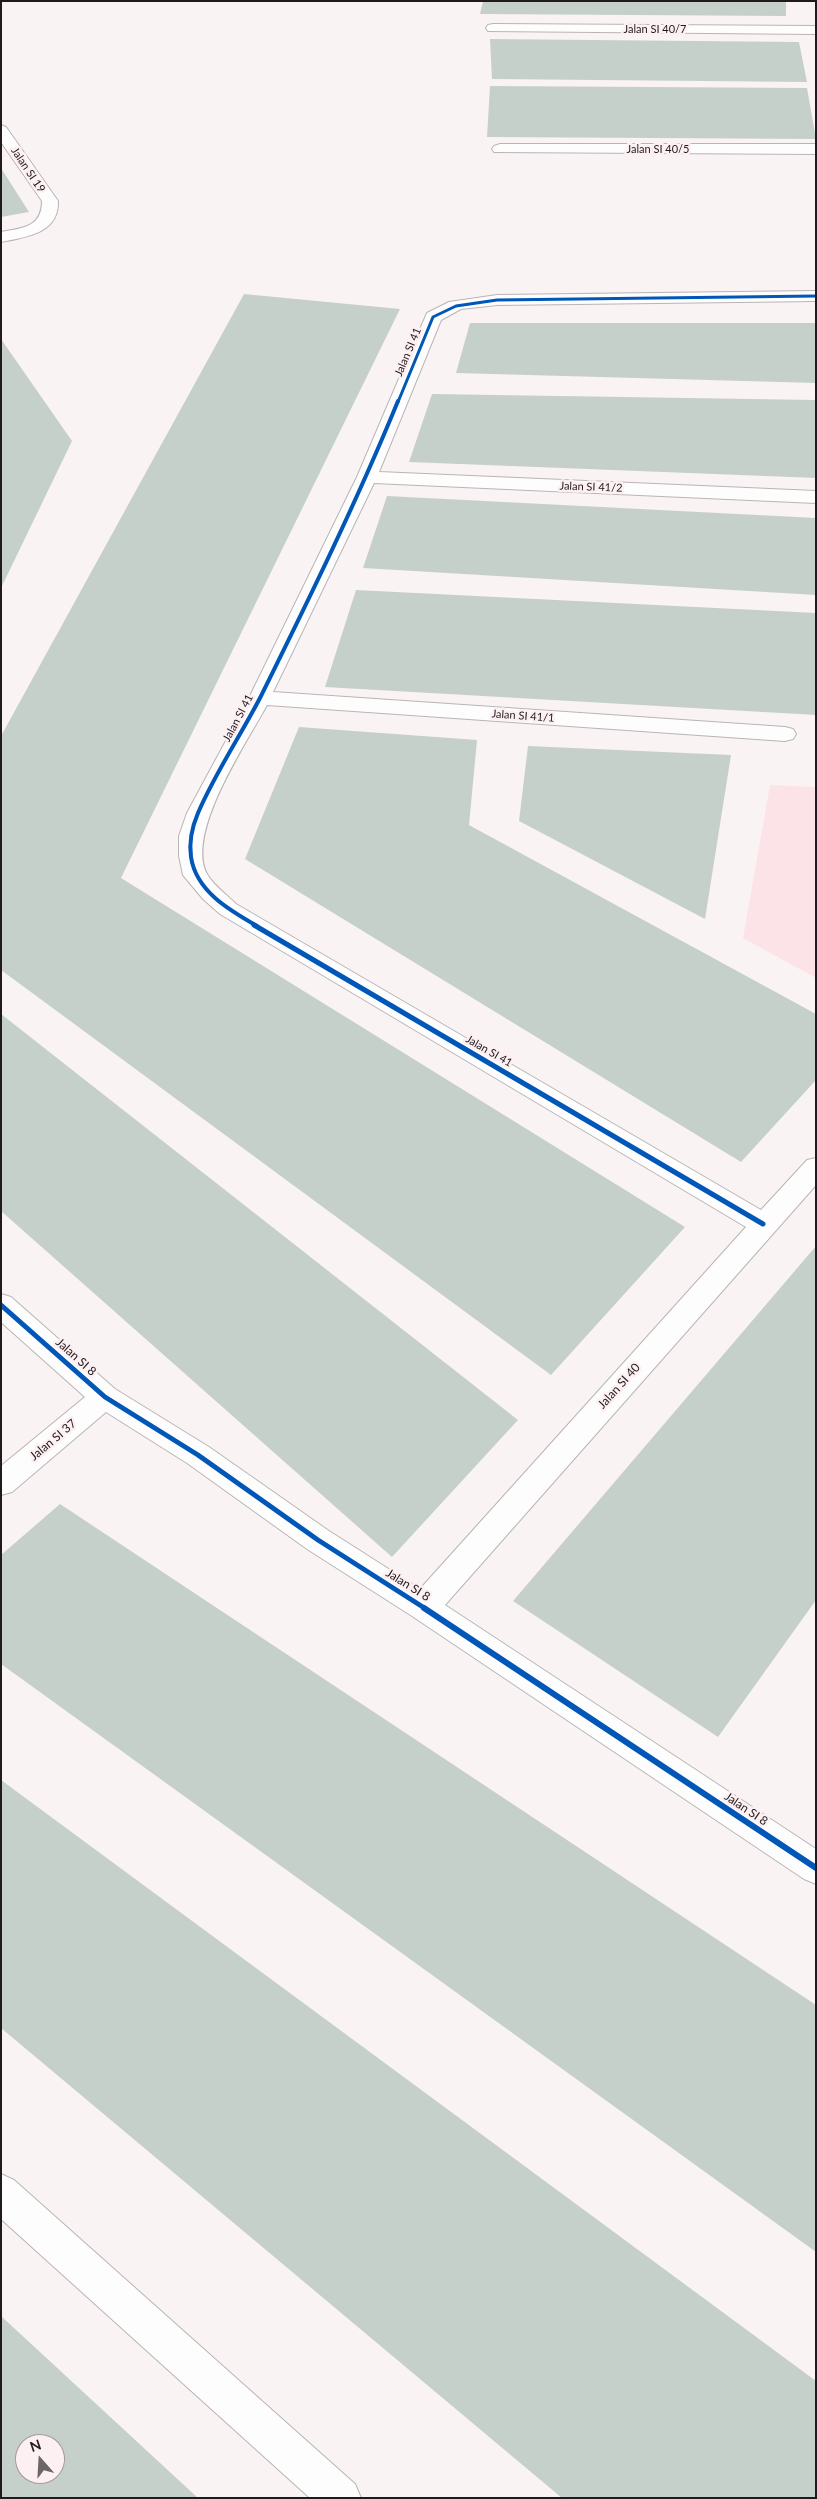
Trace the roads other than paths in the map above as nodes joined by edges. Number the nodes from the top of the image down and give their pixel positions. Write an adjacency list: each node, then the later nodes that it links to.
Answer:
1 (493, 28): 2 (street, Jalan SI 40/7)
2 (816, 30)
3 (1, 130): 6 (street, Jalan SI 19)
4 (500, 149): 5 (street, Jalan SI 40/5)
5 (816, 149)
6 (1, 237)
7 (816, 296): 8 (street, Jalan SI 41)
8 (367, 477): 9 (street, Jalan SI 41/2); 10 (street, Jalan SI 41)
9 (816, 497)
10 (260, 698): 11 (street, Jalan SI 41/1); 13 (street, Jalan SI 41)
11 (786, 734)
12 (816, 1167): 13 (street, Jalan SI 40)
13 (763, 1224): 17 (street, Jalan SI 40)
14 (1, 1304): 15 (street, Jalan SI 8)
15 (106, 1397): 16 (street, Jalan SI 37); 17 (street, Jalan SI 8)
16 (1, 1483)
17 (423, 1606): 18 (street, Jalan SI 8)
18 (816, 1868)
19 (1, 2193): 20 (street)
20 (341, 2498)

